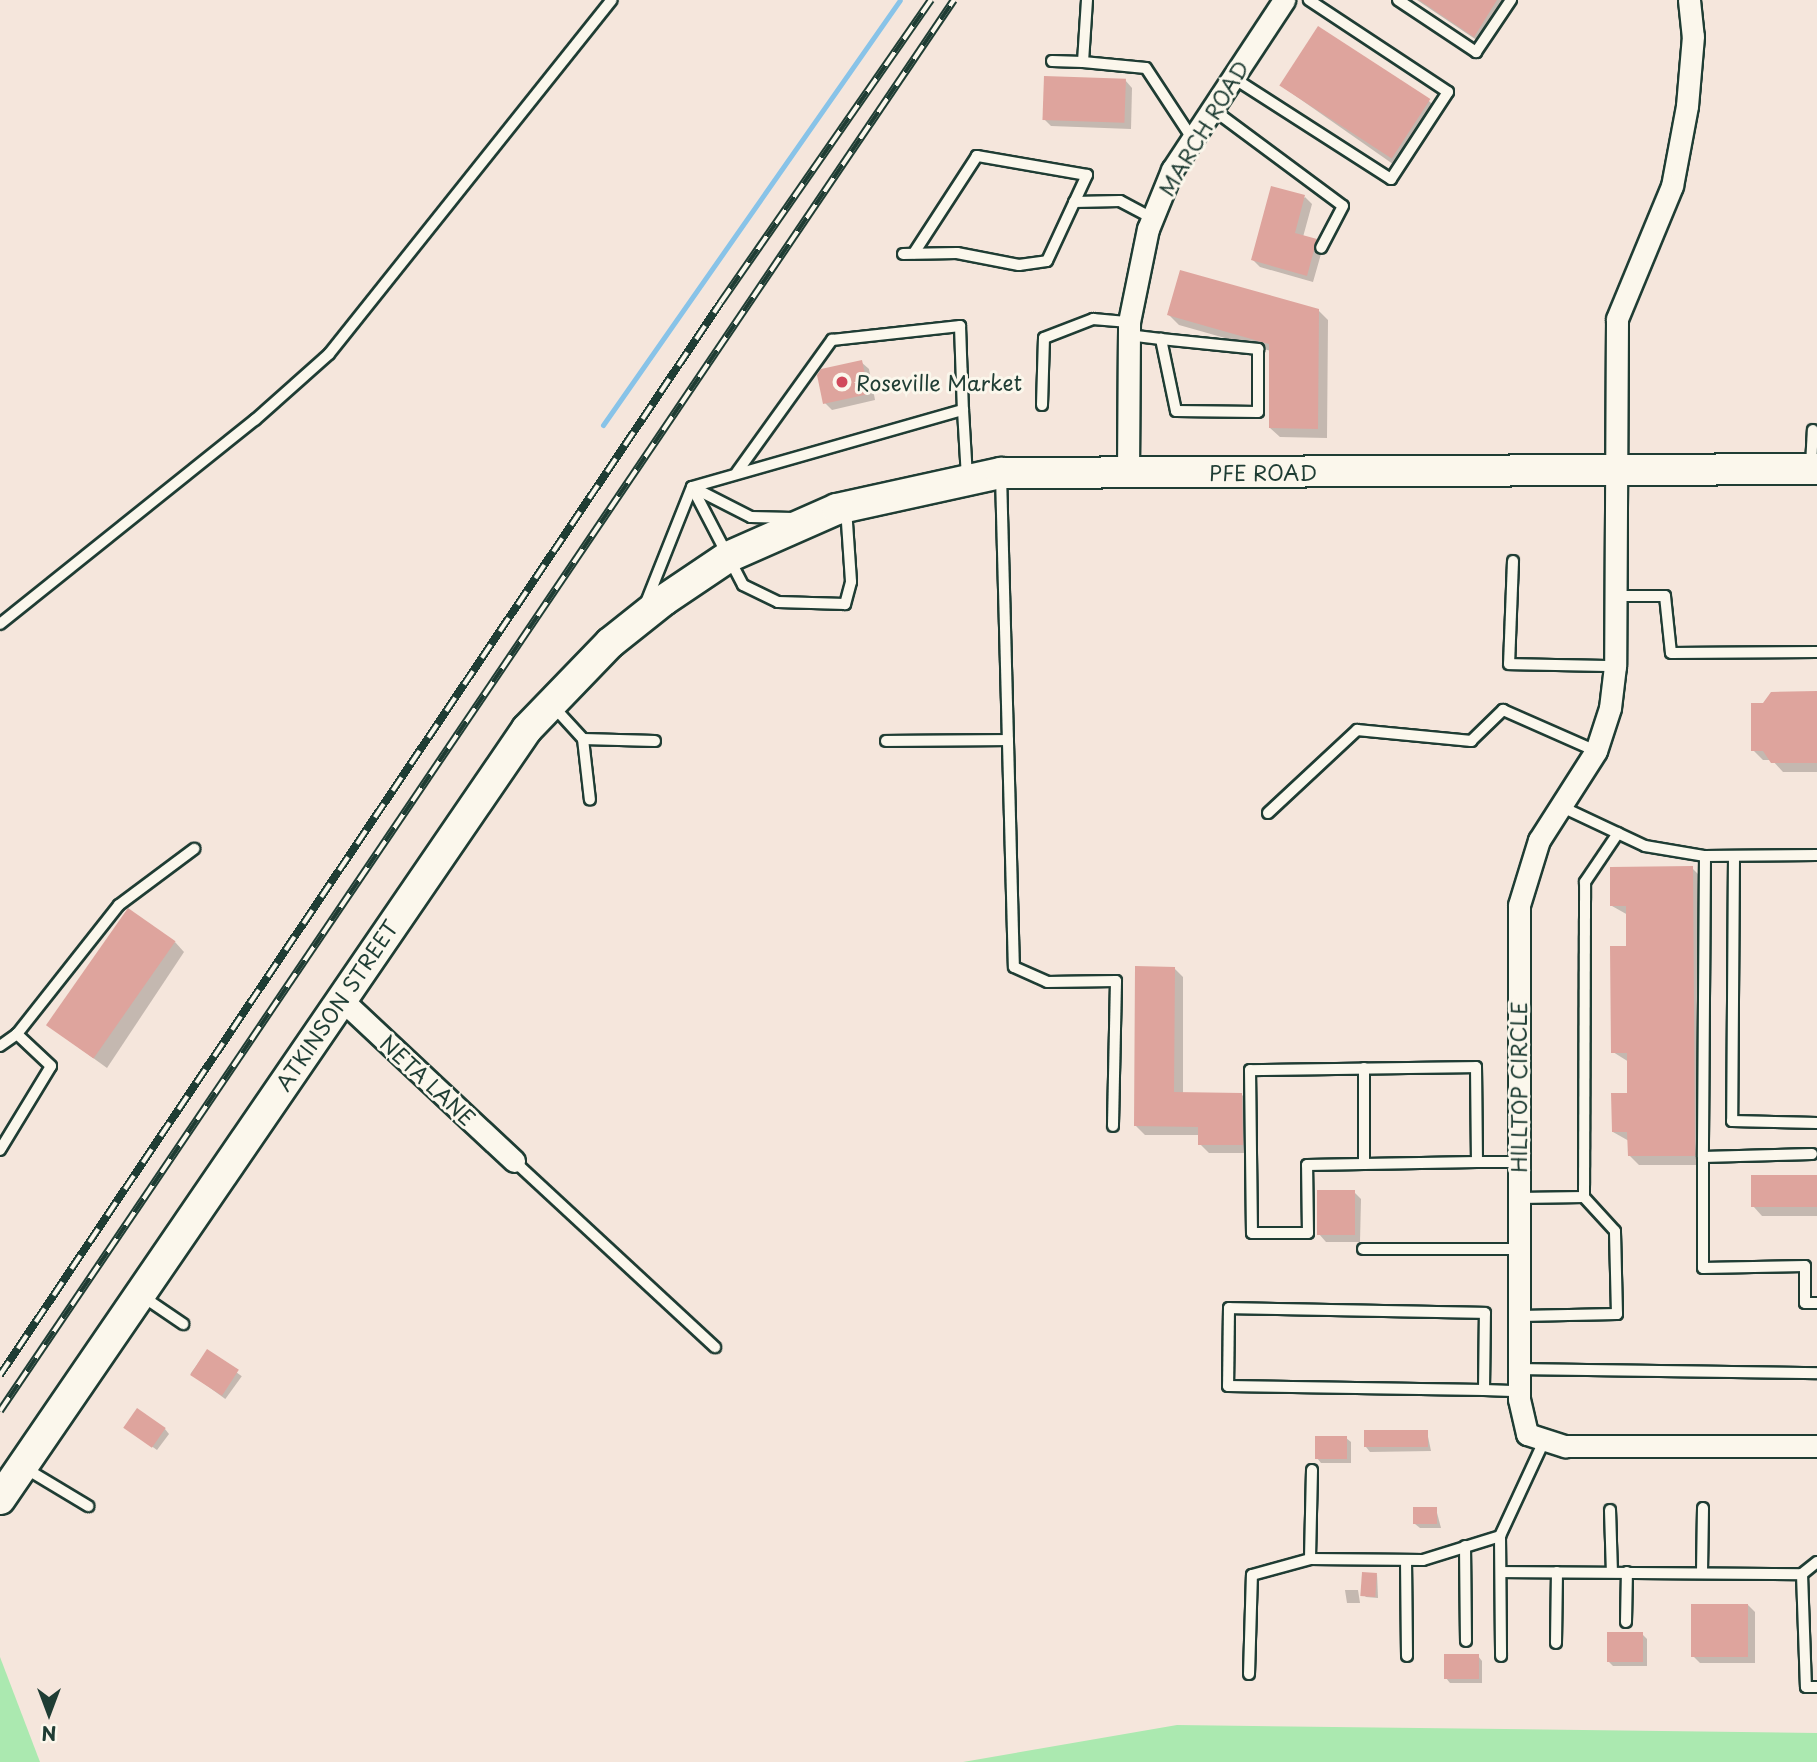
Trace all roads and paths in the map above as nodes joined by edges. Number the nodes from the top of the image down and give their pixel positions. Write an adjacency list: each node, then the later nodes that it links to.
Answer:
1 (612, 0): 34 (lane)
2 (1087, 0): 9 (lane)
3 (1284, 0): 10 (street, MARCH ROAD)
4 (1309, 0): 10 (lane)
5 (1398, 0): 6 (lane)
6 (1511, 0)
7 (1689, 0): 21 (street, HILLTOP CIRCLE)
8 (1052, 61): 9 (lane)
9 (1083, 62): 12 (lane)
10 (1232, 77): 11 (street, MARCH ROAD)
11 (1211, 108): 12 (street, MARCH ROAD); 15 (lane)
12 (1192, 138): 14 (street, MARCH ROAD)
13 (1074, 202): 13 (lane); 14 (lane)
14 (1152, 218): 16 (street, MARCH ROAD)
15 (1321, 248)
16 (1129, 328): 17 (lane); 18 (lane); 25 (street, MARCH ROAD)
17 (1161, 339): 17 (lane)
18 (1042, 405)
19 (963, 410): 23 (lane); 23 (lane); 26 (lane)
20 (1816, 427): 22 (lane)
21 (1615, 469): 22 (main road, PFE ROAD); 25 (main road, PFE ROAD); 32 (street, HILLTOP CIRCLE)
22 (1814, 469)
23 (737, 472): 27 (lane)
24 (1001, 472): 25 (main road, PFE ROAD); 26 (main road, PFE ROAD); 39 (lane)
25 (1128, 473)
26 (967, 477): 28 (main road, PFE ROAD)
27 (692, 487): 29 (lane); 30 (lane); 33 (lane)
28 (846, 506): 29 (main road, PFE ROAD); 30 (lane)
29 (812, 518): 30 (main road, PFE ROAD)
30 (727, 558): 33 (main road, ATKINSON STREET)
31 (1513, 561): 36 (lane)
32 (1615, 596): 35 (lane); 36 (street, HILLTOP CIRCLE)
33 (638, 620): 37 (main road, ATKINSON STREET)
34 (0, 624)
35 (1817, 652)
36 (1615, 666): 42 (street, HILLTOP CIRCLE)
37 (550, 704): 38 (lane); 51 (main road, ATKINSON STREET)
38 (583, 739): 40 (lane); 43 (lane)
39 (1008, 740): 41 (lane); 56 (lane)
40 (655, 741)
41 (886, 741)
42 (1596, 751): 44 (street, HILLTOP CIRCLE); 45 (lane)
43 (590, 800)
44 (1560, 806): 46 (lane); 61 (street, HILLTOP CIRCLE)
45 (1268, 813)
46 (1618, 833): 49 (lane); 64 (lane)
47 (194, 849): 52 (lane)
48 (1817, 855): 50 (lane)
49 (1705, 856): 50 (lane); 59 (lane)
50 (1734, 857): 55 (lane)
51 (341, 999): 60 (street, NETA LANE); 68 (main road, ATKINSON STREET)
52 (17, 1034): 53 (lane); 57 (lane)
53 (0, 1046)
54 (1364, 1068): 62 (lane); 63 (lane); 63 (lane)
55 (1817, 1123)
56 (1113, 1125)
57 (0, 1150)
58 (1812, 1154): 59 (lane)
59 (1703, 1157): 69 (lane)
60 (514, 1161): 72 (lane)
61 (1518, 1162): 62 (lane); 65 (street, HILLTOP CIRCLE)
62 (1477, 1163): 63 (lane)
63 (1364, 1164)
64 (1584, 1196): 65 (lane); 70 (lane)
65 (1519, 1198): 67 (street, HILLTOP CIRCLE)
66 (1363, 1249): 67 (lane)
67 (1519, 1249): 70 (street, HILLTOP CIRCLE)
68 (139, 1295): 71 (lane); 79 (main road, ATKINSON STREET)
69 (1817, 1303)
70 (1520, 1316): 73 (street, HILLTOP CIRCLE)
71 (183, 1324)
72 (715, 1348)
73 (1520, 1368): 74 (lane); 76 (street, HILLTOP CIRCLE)
74 (1817, 1373)
75 (1484, 1390): 75 (lane); 76 (lane)
76 (1519, 1391): 77 (street, HILLTOP CIRCLE)
77 (1545, 1439): 78 (street); 85 (lane)
78 (1817, 1446)
79 (22, 1467): 81 (main road, ATKINSON STREET); 82 (lane)
80 (1312, 1470): 87 (lane)
81 (0, 1499)
82 (88, 1506)
83 (1703, 1508): 94 (lane)
84 (1610, 1510): 92 (lane)
85 (1500, 1536): 86 (lane); 90 (lane)
86 (1465, 1546): 88 (lane); 97 (lane)
87 (1310, 1559): 88 (lane); 101 (lane)
88 (1406, 1560): 99 (lane)
89 (1817, 1562): 95 (lane)
90 (1501, 1572): 91 (lane); 100 (lane)
91 (1557, 1572): 92 (lane); 98 (lane)
92 (1612, 1572): 93 (lane)
93 (1627, 1572): 94 (lane); 96 (lane)
94 (1702, 1572): 95 (lane)
95 (1802, 1574): 102 (lane)
96 (1626, 1622)
97 (1466, 1641)
98 (1556, 1643)
99 (1407, 1656)
100 (1501, 1656)
101 (1249, 1674)
102 (1817, 1687)

